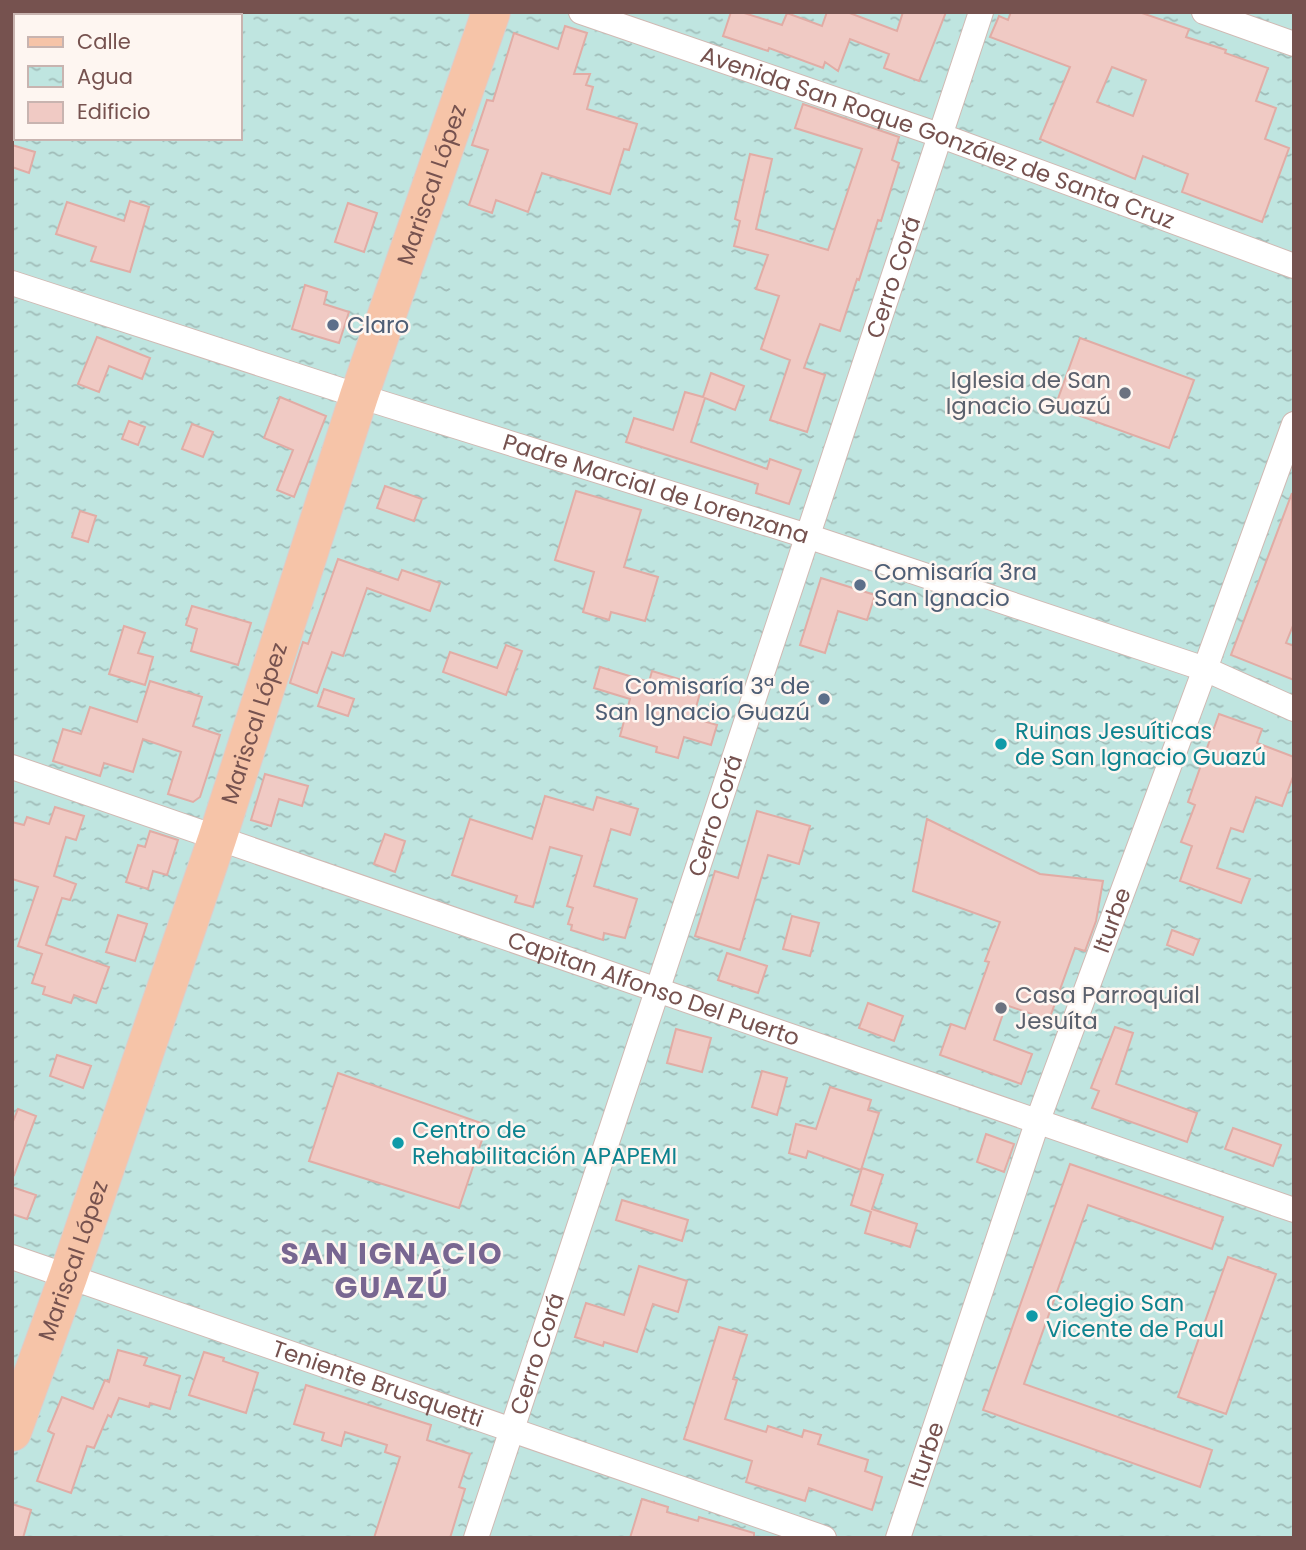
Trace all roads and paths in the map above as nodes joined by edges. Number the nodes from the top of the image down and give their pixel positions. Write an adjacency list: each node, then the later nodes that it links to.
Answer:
1 (491, 12): 9 (main road, Mariscal López)
2 (581, 12): 6 (street, Avenida San Roque González de Santa Cruz)
3 (981, 12): 6 (street, Cerro Corá)
4 (1204, 12): 5 (street)
5 (1294, 44)
6 (939, 135): 7 (street, Avenida San Roque González de Santa Cruz); 11 (street, Cerro Corá)
7 (1294, 266)
8 (12, 283): 9 (street, Padre Marcial de Lorenzana)
9 (359, 396): 11 (street, Padre Marcial de Lorenzana); 15 (main road, Mariscal López)
10 (1294, 424): 12 (street, Iturbe)
11 (807, 536): 12 (street, Padre Marcial de Lorenzana); 16 (street, Cerro Corá)
12 (1205, 669): 13 (street, Padre Marcial de Lorenzana); 17 (street, Iturbe)
13 (1294, 709)
14 (12, 767): 15 (street, Capitan Alfonso Del Puerto)
15 (217, 839): 16 (street, Capitan Alfonso Del Puerto); 20 (main road, Mariscal López)
16 (658, 991): 17 (street, Capitan Alfonso Del Puerto); 21 (street, Cerro Corá)
17 (1038, 1120): 18 (street, Capitan Alfonso Del Puerto); 25 (street, Iturbe)
18 (1294, 1210)
19 (12, 1256): 20 (street, Teniente Brusquetti)
20 (68, 1277): 21 (street, Teniente Brusquetti); 22 (main road, Mariscal López)
21 (511, 1430): 23 (street, Cerro Corá); 24 (street, Teniente Brusquetti)
22 (12, 1432)
23 (476, 1538)
24 (824, 1538)
25 (898, 1538)

